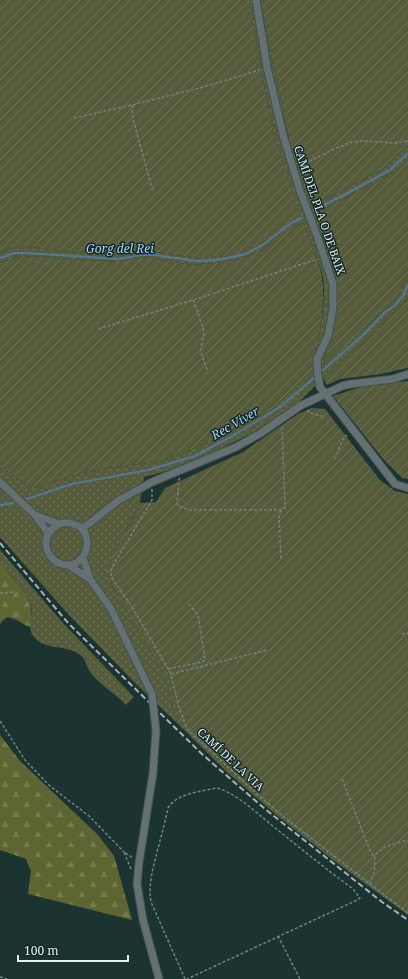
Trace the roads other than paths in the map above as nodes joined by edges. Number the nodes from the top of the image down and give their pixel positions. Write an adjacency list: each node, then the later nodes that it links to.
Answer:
1 (256, 0): 3 (street, CAMÍ DEL PLA O DE BAIX)
2 (408, 374): 3 (street)
3 (323, 390): 5 (street); 8 (street)
4 (0, 482): 6 (street)
5 (408, 488)
6 (35, 515): 7 (street); 9 (street)
7 (59, 524): 8 (street); 9 (street)
8 (82, 529): 10 (street)
9 (48, 534): 11 (street)
10 (83, 557): 11 (street); 12 (street)
11 (68, 565): 12 (street)
12 (90, 579): 13 (street, bridge)
13 (159, 979)

